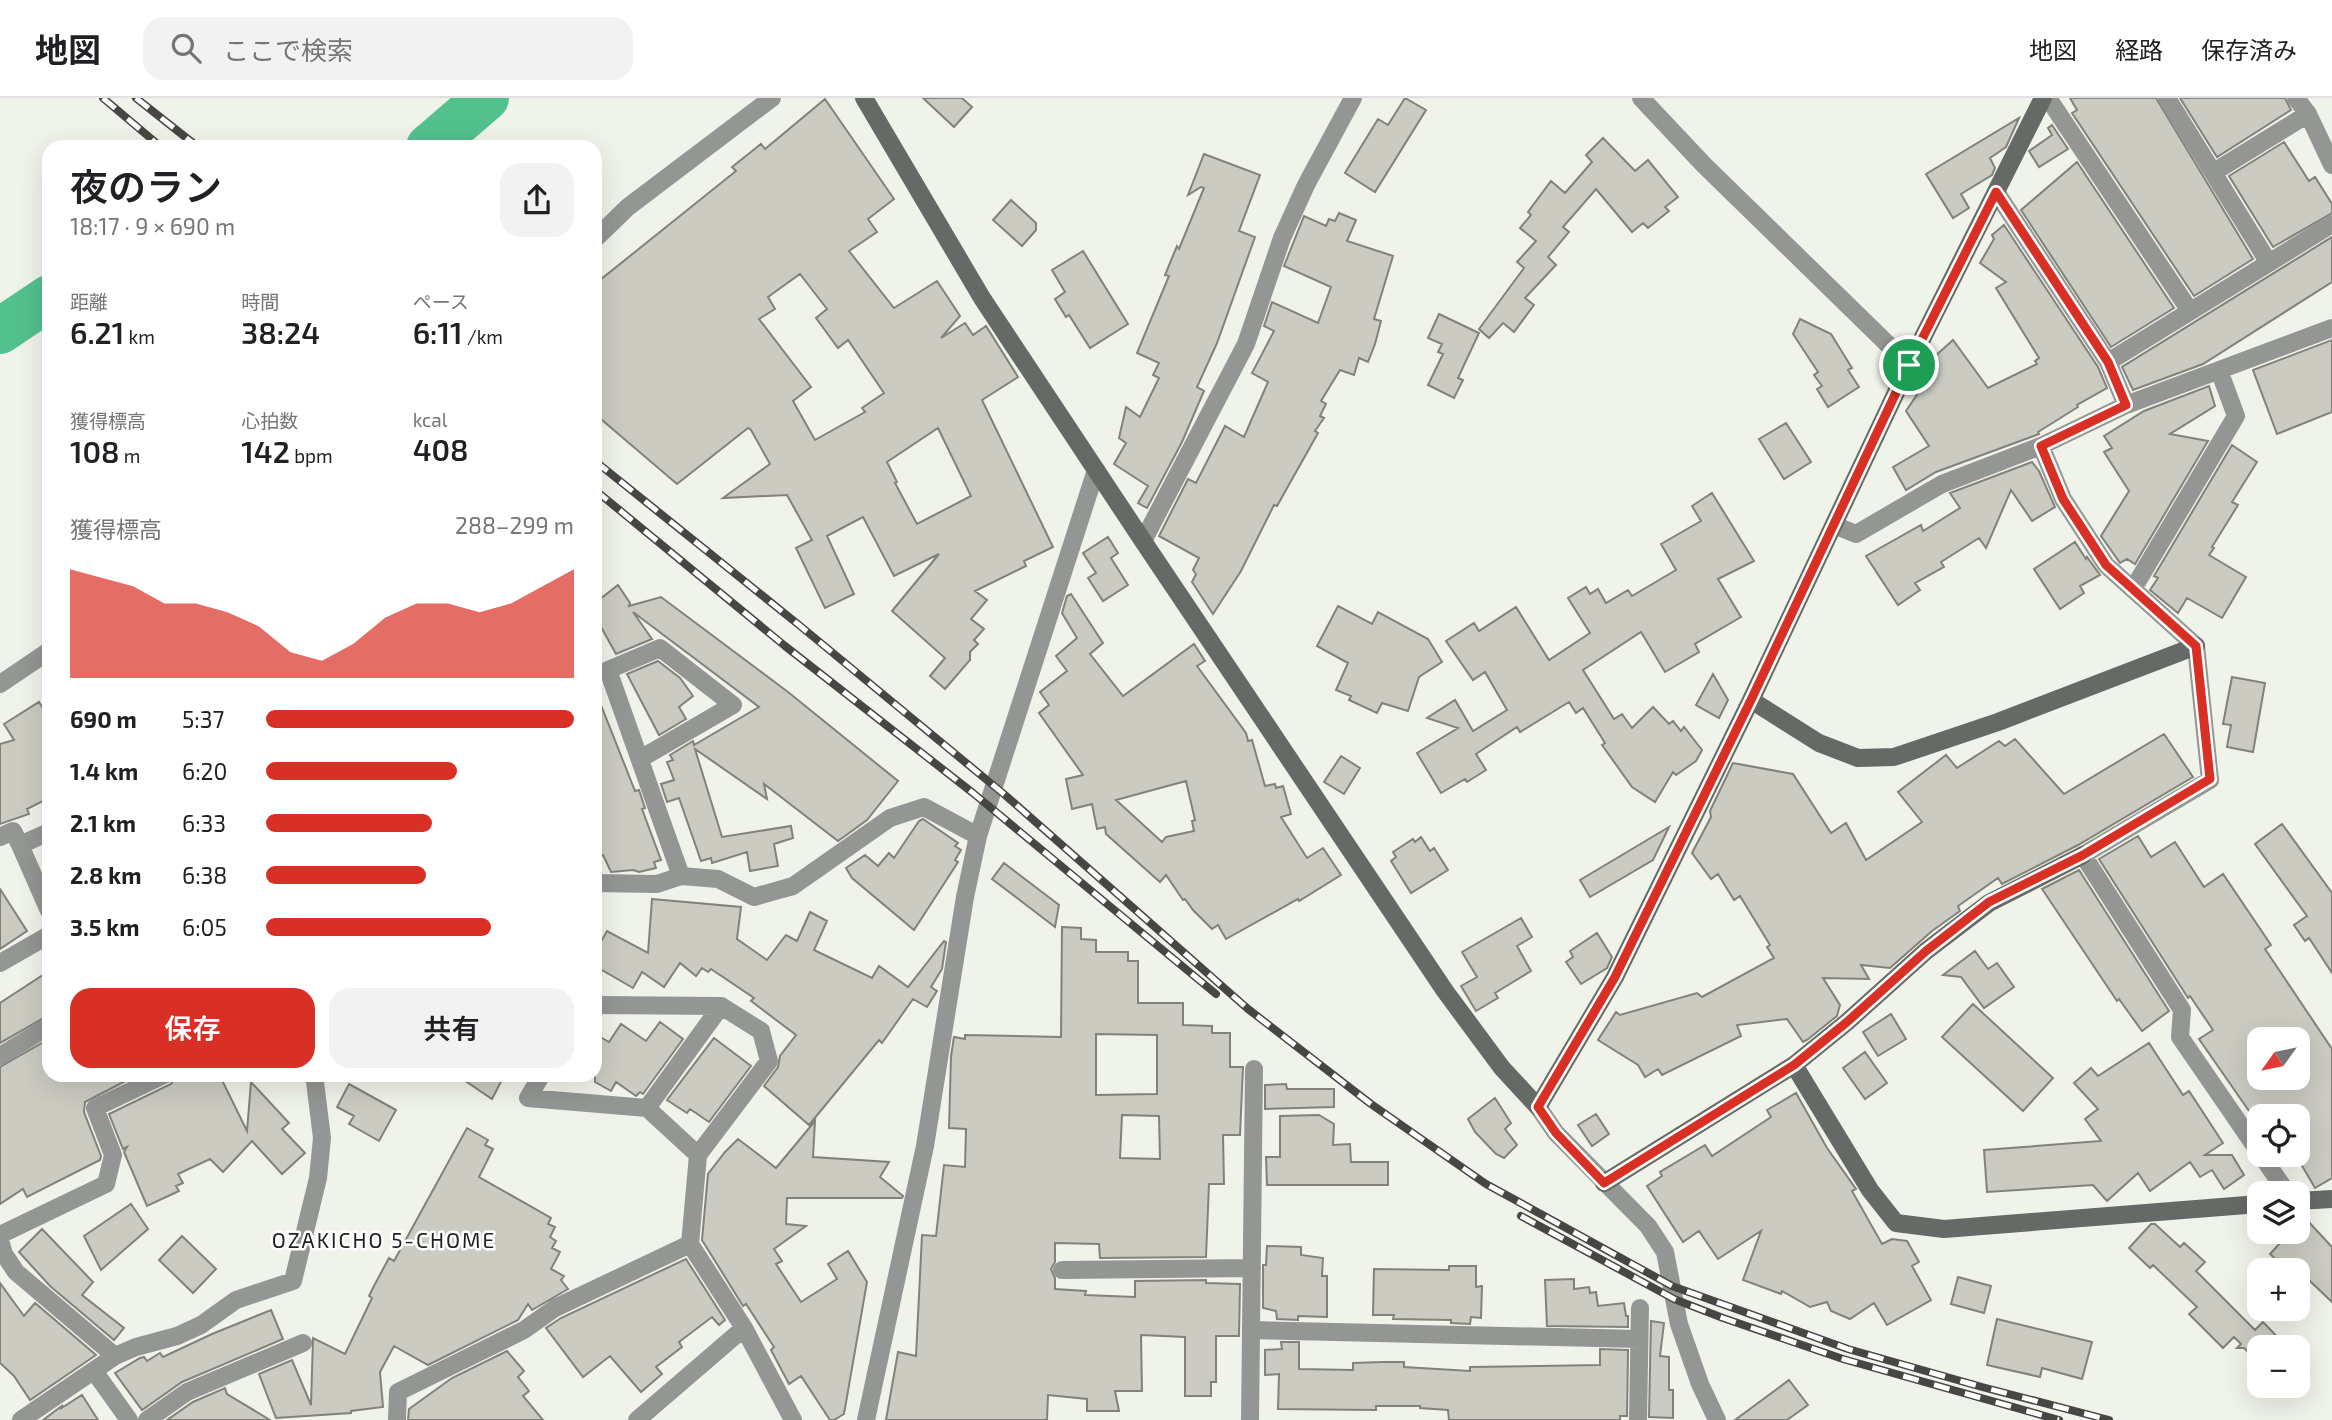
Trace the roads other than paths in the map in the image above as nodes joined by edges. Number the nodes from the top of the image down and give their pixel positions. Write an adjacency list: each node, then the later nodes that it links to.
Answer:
1 (772, 98): 13 (street)
2 (864, 98): 22 (street)
3 (1353, 98): 24 (street)
4 (1641, 98): 18 (street)
5 (2045, 98): 11 (street); 15 (street)
6 (2166, 98): 10 (street)
7 (2296, 98): 8 (street)
8 (2308, 114): 9 (street); 10 (street)
9 (2332, 165)
10 (2214, 172): 14 (street)
11 (1996, 192): 17 (street); 18 (street)
12 (2332, 224): 14 (street)
13 (602, 232)
14 (2269, 263): 15 (street)
15 (2190, 311): 17 (street)
16 (2332, 328): 19 (street)
17 (2108, 362): 20 (street)
18 (1909, 365): 23 (street)
19 (2219, 370): 20 (street); 25 (street)
20 (2126, 405): 21 (street)
21 (2041, 446): 23 (street); 25 (street)
22 (1096, 470): 24 (street); 32 (street)
23 (1834, 525): 29 (street)
24 (1143, 541): 50 (street)
25 (2133, 589): 26 (street)
26 (2196, 646): 29 (street); 35 (street)
27 (42, 656): 28 (street)
28 (0, 684)
29 (1751, 700): 50 (street)
30 (640, 759): 30 (street); 36 (street)
31 (42, 835): 34 (street)
32 (978, 836): 36 (street); 75 (street)
33 (0, 838): 34 (street)
34 (20, 845): 38 (street)
35 (2083, 855): 45 (street); 52 (street)
36 (681, 876): 37 (street)
37 (602, 883)
38 (42, 895)
39 (42, 939): 40 (street)
40 (0, 963)
41 (602, 1005): 42 (street)
42 (721, 1006): 51 (street); 53 (street)
43 (42, 1030): 44 (street)
44 (0, 1056)
45 (1794, 1065): 54 (street); 57 (street)
46 (1254, 1069): 60 (street)
47 (149, 1082): 58 (street)
48 (315, 1082): 67 (street)
49 (537, 1082): 51 (street)
50 (1538, 1107): 54 (street)
51 (647, 1108): 53 (street)
52 (2247, 1135)
53 (698, 1155): 59 (street)
54 (1604, 1183): 78 (street)
55 (2332, 1199): 56 (street)
56 (2310, 1200)
57 (2247, 1205)
58 (0, 1238): 67 (street)
59 (690, 1244): 63 (street); 72 (street)
60 (1252, 1268): 61 (street); 64 (street)
61 (1062, 1270)
62 (1640, 1308): 65 (street)
63 (744, 1328): 73 (street); 74 (street)
64 (1251, 1330): 65 (street); 76 (street)
65 (1639, 1339): 77 (street)
66 (303, 1343): 71 (street)
67 (116, 1356): 68 (street)
68 (94, 1371): 69 (street); 70 (street)
69 (21, 1420)
70 (130, 1420)
71 (147, 1420)
72 (397, 1420)
73 (637, 1420)
74 (793, 1420)
75 (866, 1420)
76 (1250, 1420)
77 (1638, 1420)
78 (1717, 1420)

